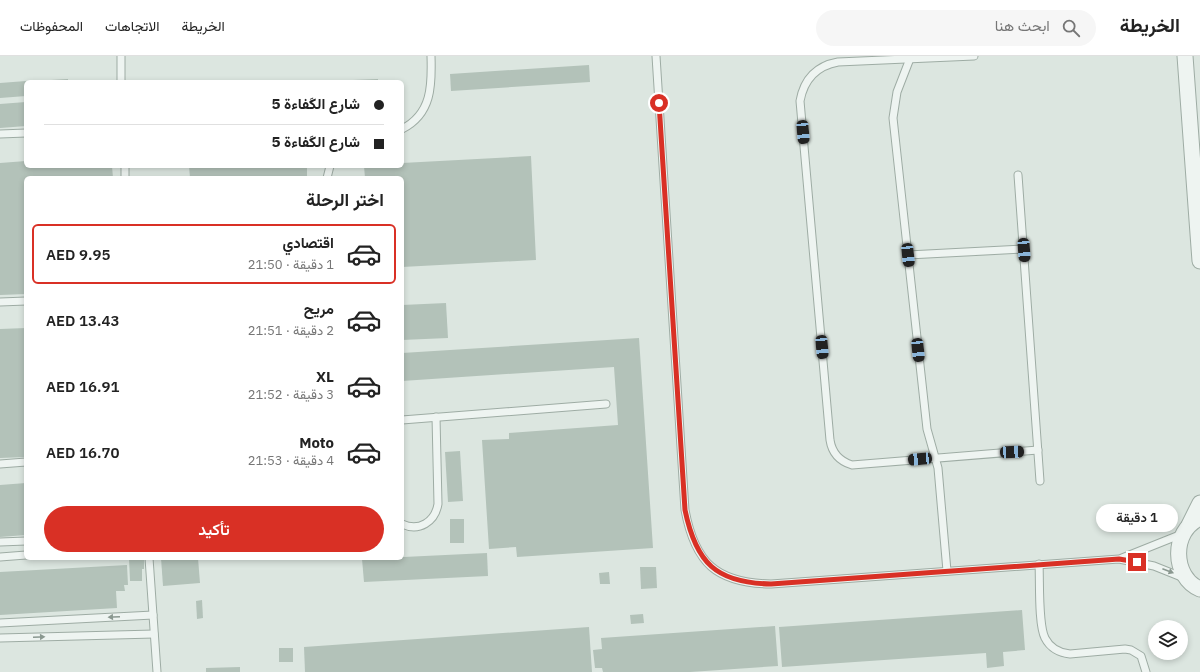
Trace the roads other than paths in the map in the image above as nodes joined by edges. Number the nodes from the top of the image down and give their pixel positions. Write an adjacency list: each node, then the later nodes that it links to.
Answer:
1 (121, 56): 7 (lane)
2 (431, 56): 8 (lane)
3 (656, 56): 37 (lane)
4 (974, 56): 6 (lane)
5 (1185, 56): 12 (street)
6 (910, 57): 14 (lane); 22 (lane)
7 (121, 80)
8 (404, 127)
9 (24, 133): 10 (lane)
10 (0, 134)
11 (1018, 175): 13 (lane)
12 (1199, 229): 15 (street)
13 (1024, 250): 14 (lane); 21 (lane)
14 (908, 255): 22 (lane)
15 (1200, 261)
16 (24, 301): 17 (lane)
17 (0, 302)
18 (606, 404): 19 (lane)
19 (436, 417): 20 (lane); 28 (lane)
20 (404, 420)
21 (1038, 450): 22 (lane); 25 (lane)
22 (935, 458): 37 (lane)
23 (24, 462): 24 (lane)
24 (0, 464)
25 (1040, 481)
26 (1200, 503): 29 (street)
27 (1200, 518): 29 (street)
28 (404, 525)
29 (1186, 531): 34 (lane); 38 (street)
30 (24, 541): 31 (lane)
31 (0, 542)
32 (24, 555): 33 (lane)
33 (0, 557)
34 (1119, 559): 36 (lane); 38 (lane, one-way to 38)
35 (149, 560): 39 (lane)
36 (1039, 564): 37 (lane); 44 (lane)
37 (947, 571)
38 (1196, 588)
39 (153, 615): 40 (lane, one-way to 40); 41 (lane)
40 (0, 623)
41 (154, 634): 42 (lane, one-way to 41); 43 (lane)
42 (0, 638)
43 (157, 672)
44 (1146, 672)

